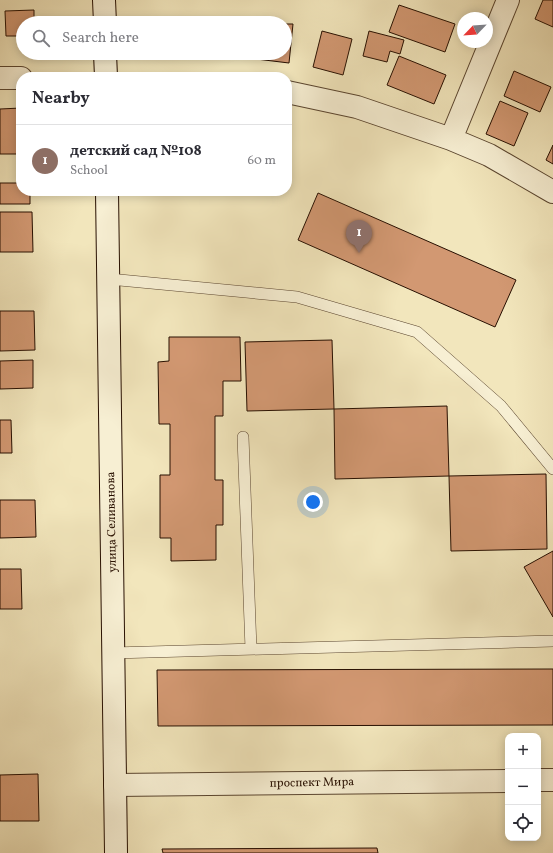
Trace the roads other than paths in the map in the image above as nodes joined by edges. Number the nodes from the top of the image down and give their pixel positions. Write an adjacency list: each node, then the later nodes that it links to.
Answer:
1 (104, 0): 3 (street)
2 (508, 0): 9 (street)
3 (105, 16)
4 (105, 60): 5 (street)
5 (106, 72)
6 (0, 78): 7 (street)
7 (16, 78)
8 (292, 93): 9 (street)
9 (451, 139): 10 (street)
10 (553, 192)
11 (107, 196): 12 (street, улица Селиванова)
12 (109, 279): 14 (lane); 17 (street, улица Селиванова)
13 (243, 438): 16 (lane)
14 (553, 469)
15 (553, 641): 16 (lane)
16 (251, 650): 17 (lane)
17 (114, 654): 21 (street, улица Селиванова)
18 (541, 780): 19 (street)
19 (553, 780)
20 (505, 781): 21 (street, проспект Мира)
21 (116, 786): 22 (street, улица Селиванова)
22 (116, 853)

